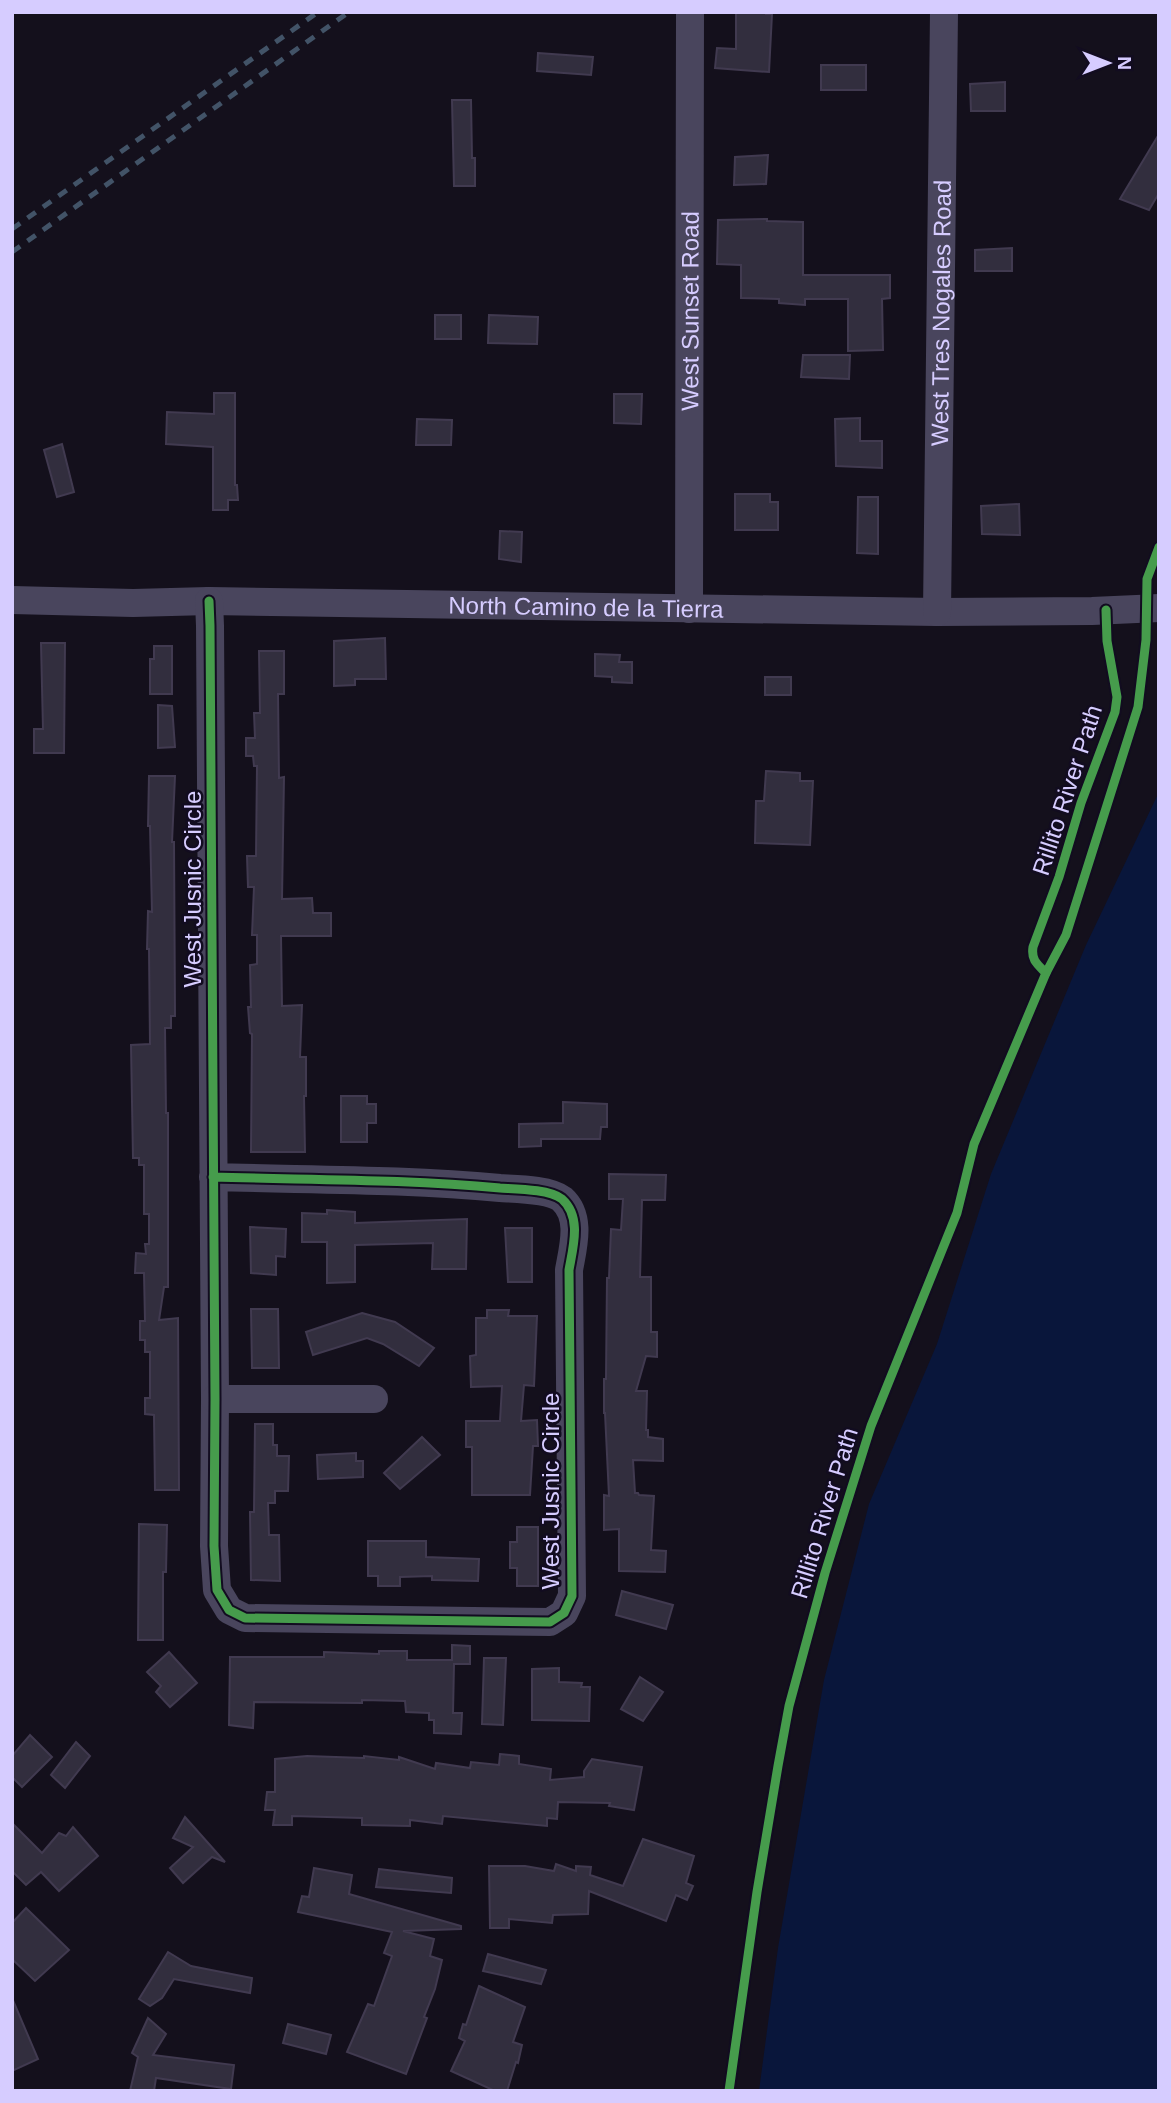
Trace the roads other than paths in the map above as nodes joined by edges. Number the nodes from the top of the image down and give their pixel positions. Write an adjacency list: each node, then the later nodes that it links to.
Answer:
1 (690, 12): 6 (street, West Sunset Road)
2 (944, 12): 7 (street, West Tres Nogales Road)
3 (12, 600): 4 (street, North Camino de la Tierra)
4 (209, 601): 6 (street, North Camino de la Tierra); 8 (street, West Jusnic Circle)
5 (1159, 608): 7 (street, North Camino de la Tierra)
6 (689, 609): 7 (street, North Camino de la Tierra)
7 (937, 612)
8 (213, 1177): 9 (street, West Jusnic Circle); 9 (street, West Jusnic Circle)
9 (215, 1399): 10 (street)
10 (374, 1399)

